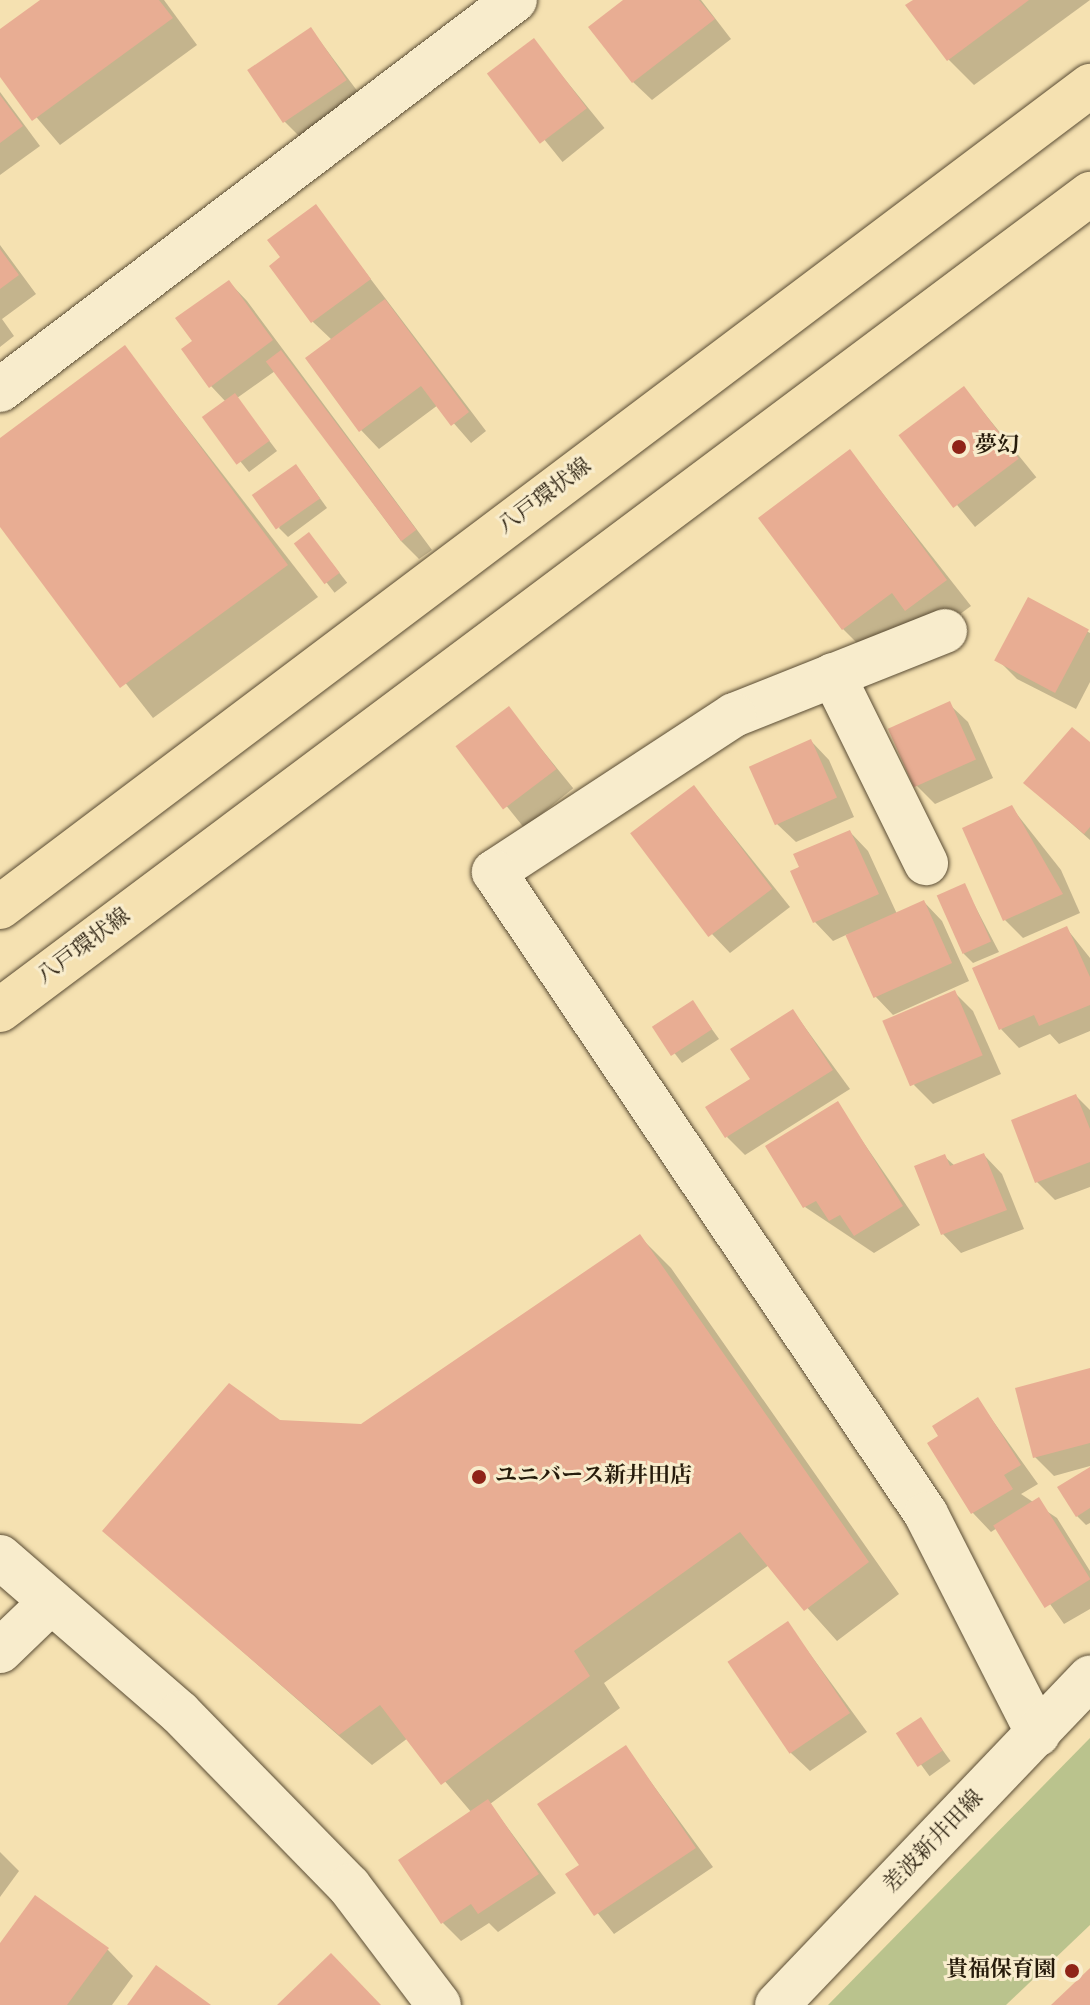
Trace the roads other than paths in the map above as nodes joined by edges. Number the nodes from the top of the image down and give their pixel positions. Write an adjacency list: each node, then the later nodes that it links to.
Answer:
1 (515, 0): 4 (street)
2 (1090, 86): 8 (main road, 八戸環状線)
3 (1090, 194): 9 (main road, 八戸環状線)
4 (0, 390)
5 (945, 631): 6 (street)
6 (833, 675): 7 (street); 14 (street)
7 (926, 863)
8 (0, 907)
9 (0, 1010)
10 (0, 1557): 11 (street)
11 (50, 1603): 12 (street); 15 (street)
12 (0, 1651)
13 (1090, 1678): 14 (street, 差波新井田線)
14 (1038, 1734): 16 (street, 差波新井田線)
15 (439, 2005)
16 (777, 2005)

